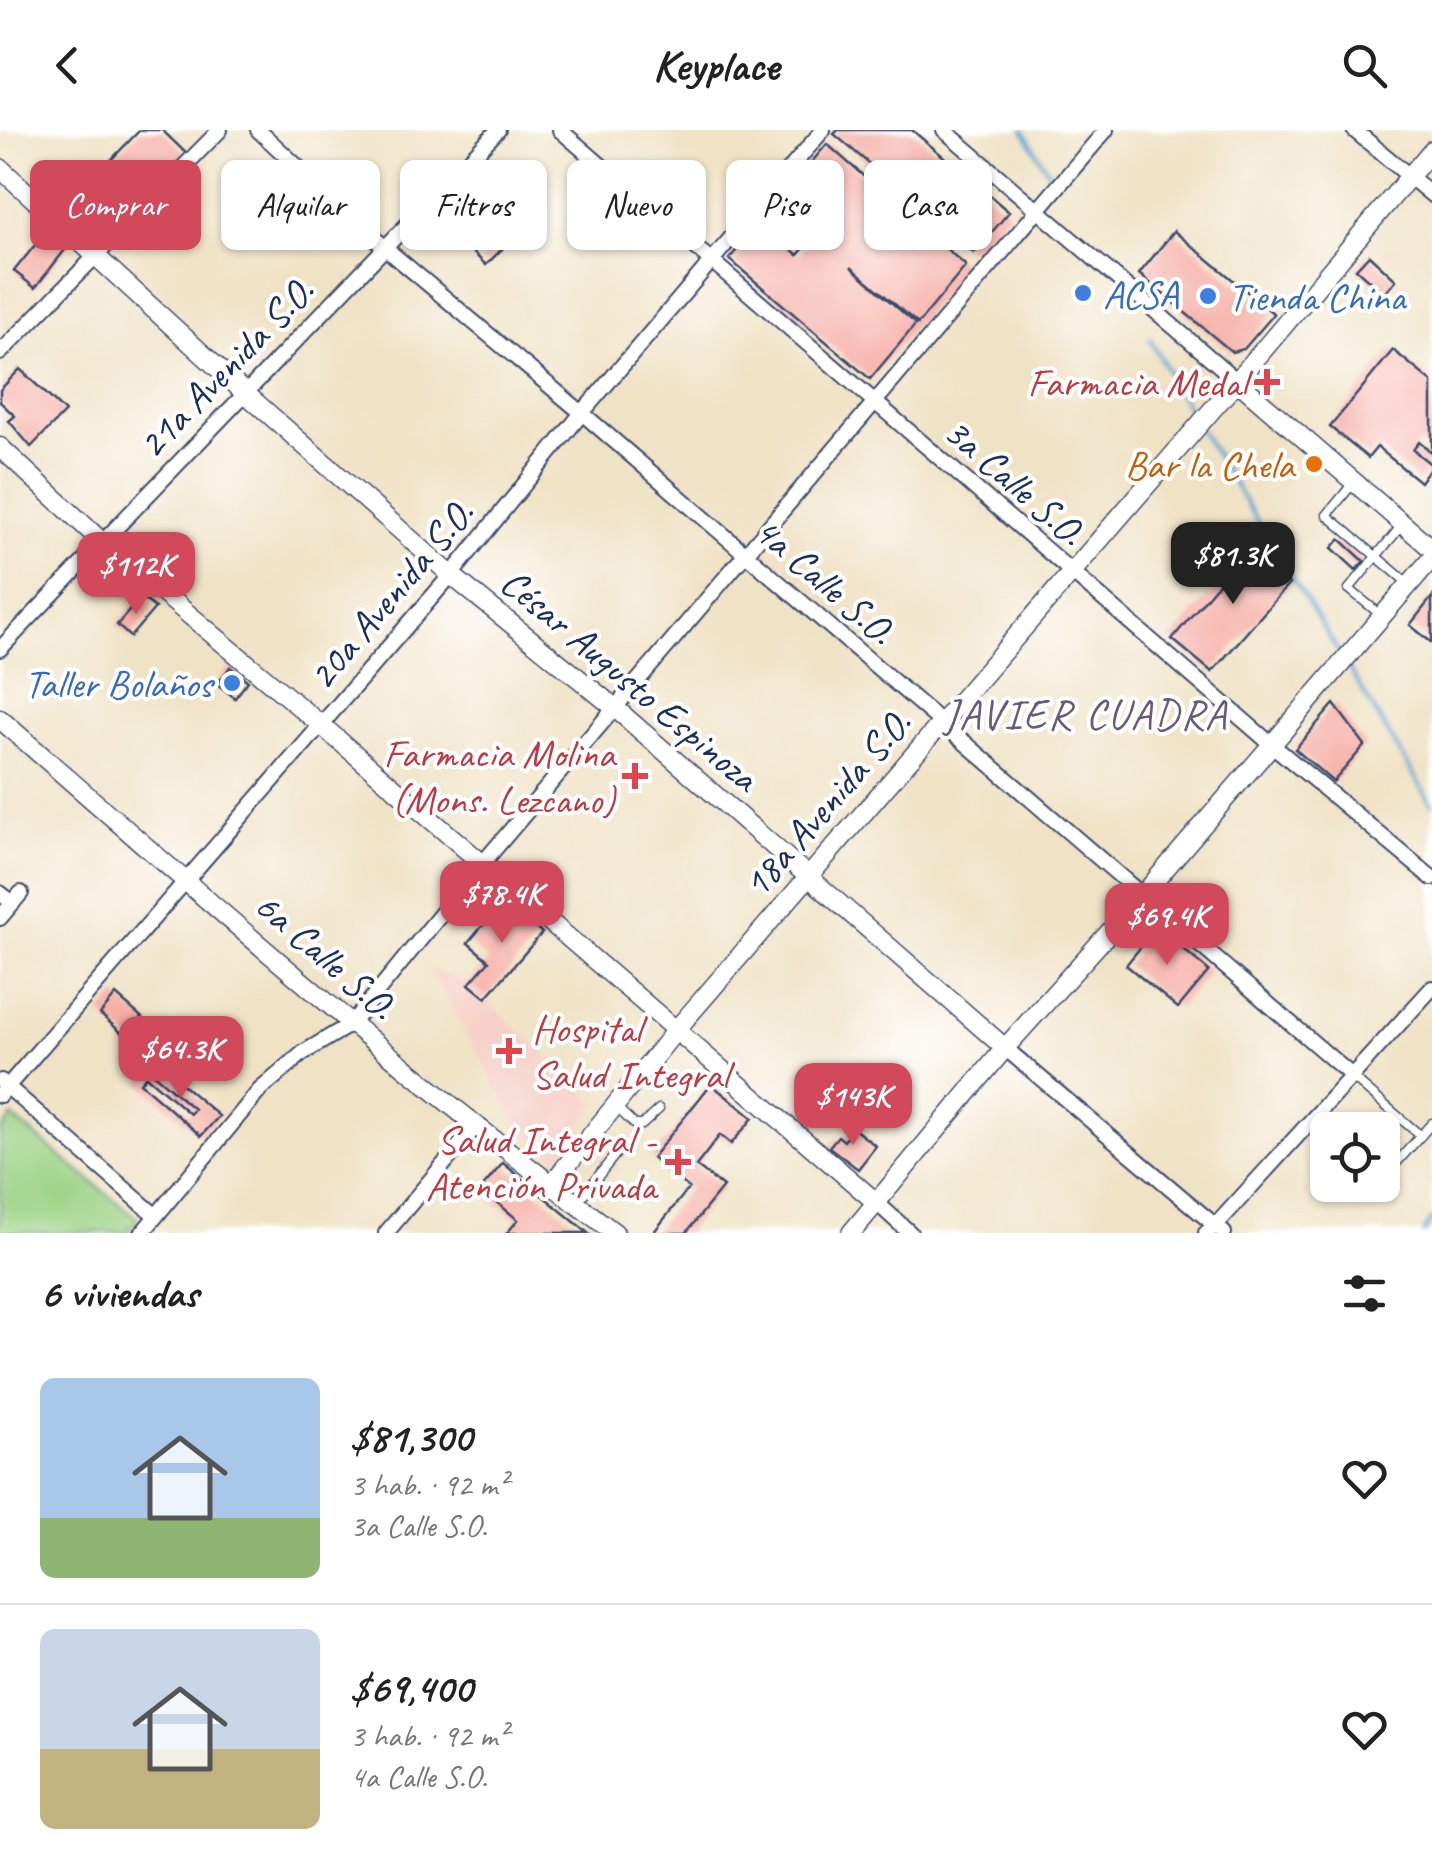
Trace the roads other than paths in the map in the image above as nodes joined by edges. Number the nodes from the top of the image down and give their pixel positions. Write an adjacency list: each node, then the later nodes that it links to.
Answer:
1 (220, 130): 15 (street)
2 (258, 130): 14 (street, 4a Calle S.O.)
3 (498, 130): 14 (street, 21a Avenida S.O.)
4 (560, 130): 16 (street, 3a Calle S.O.)
5 (823, 130): 16 (street, 20a Avenida S.O.)
6 (944, 130): 13 (street)
7 (1106, 130): 13 (street)
8 (1354, 130): 11 (street)
9 (1432, 150): 11 (street, 18a Avenida S.O.)
10 (0, 168): 15 (street, César Augusto Espinoza)
11 (1410, 176): 12 (street); 18 (street, 18a Avenida S.O.)
12 (1432, 195)
13 (1038, 210): 18 (street); 20 (street)
14 (384, 247): 19 (street, 21a Avenida S.O.); 21 (street, 4a Calle S.O.)
15 (97, 255): 17 (street); 19 (street, César Augusto Espinoza)
16 (712, 262): 20 (street, 3a Calle S.O.); 21 (street, 20a Avenida S.O.)
17 (0, 353)
18 (1237, 381): 23 (street); 30 (street, 18a Avenida S.O.)
19 (245, 393): 25 (street, 21a Avenida S.O.); 31 (street, César Augusto Espinoza)
20 (876, 404): 27 (street); 30 (street, 3a Calle S.O.)
21 (582, 412): 27 (street, 4a Calle S.O.); 31 (street, 20a Avenida S.O.)
22 (0, 447): 25 (street)
23 (1354, 482): 24 (street); 28 (lane)
24 (1403, 524): 26 (street); 28 (lane)
25 (102, 542): 34 (street, 21a Avenida S.O.); 38 (street)
26 (1432, 549)
27 (744, 553): 35 (street); 37 (street, 4a Calle S.O.)
28 (1376, 556): 32 (lane); 33 (lane)
29 (1432, 558): 32 (street)
30 (1071, 572): 37 (street, 18a Avenida S.O.); 39 (street, 3a Calle S.O.)
31 (451, 574): 35 (street, César Augusto Espinoza); 38 (street, 20a Avenida S.O.)
32 (1409, 584): 33 (street)
33 (1382, 616): 39 (street)
34 (0, 650)
35 (615, 708): 40 (street); 41 (street, César Augusto Espinoza)
36 (0, 719): 43 (street, 6a Calle S.O.)
37 (941, 723): 41 (street, 18a Avenida S.O.); 45 (street, 4a Calle S.O.)
38 (321, 725): 40 (street); 43 (street, 20a Avenida S.O.)
39 (1271, 744): 42 (street, 3a Calle S.O.); 45 (street)
40 (482, 864): 48 (street); 49 (street)
41 (809, 876): 49 (street, 18a Avenida S.O.); 50 (street, César Augusto Espinoza)
42 (1432, 878)
43 (185, 880): 48 (street, 6a Calle S.O.); 52 (street, 20a Avenida S.O.)
44 (11, 897): 46 (street)
45 (1141, 897): 50 (street); 51 (street, 4a Calle S.O.)
46 (0, 918)
47 (1432, 988): 51 (street)
48 (350, 1024): 56 (street, 6a Calle S.O.); 63 (street)
49 (676, 1030): 53 (street, 18a Avenida S.O.); 61 (street)
50 (1005, 1048): 61 (street); 64 (street, César Augusto Espinoza)
51 (1352, 1076): 57 (lane); 64 (street)
52 (2, 1087): 63 (street)
53 (615, 1106): 54 (lane); 60 (street, 18a Avenida S.O.)
54 (659, 1109)
55 (1432, 1123): 57 (lane)
56 (476, 1126): 60 (street, 6a Calle S.O.); 66 (street)
57 (1421, 1136): 59 (lane)
58 (618, 1150): 62 (lane)
59 (1400, 1159)
60 (551, 1185): 62 (street, 6a Calle S.O.)
61 (877, 1203): 68 (street); 69 (street)
62 (576, 1204): 67 (street, 6a Calle S.O.)
63 (156, 1216): 65 (street)
64 (1215, 1230)
65 (142, 1233)
66 (386, 1233)
67 (615, 1233)
68 (851, 1233)
69 (910, 1233)

